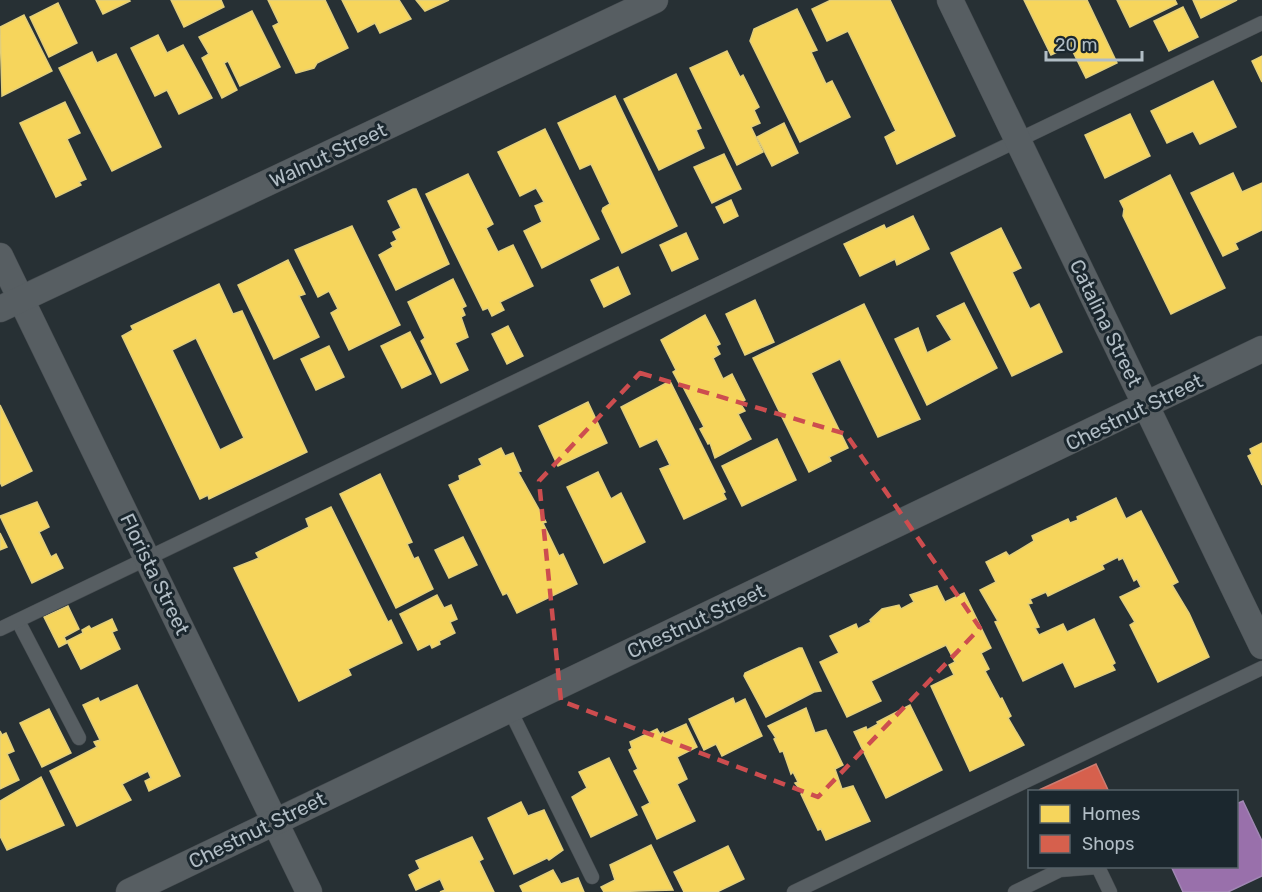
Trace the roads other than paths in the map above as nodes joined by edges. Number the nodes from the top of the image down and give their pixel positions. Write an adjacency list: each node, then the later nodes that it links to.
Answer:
1 (655, 0): 6 (street, Walnut Street)
2 (950, 0): 4 (street, Catalina Street)
3 (1262, 23): 4 (lane)
4 (1017, 140): 8 (street, Catalina Street); 9 (lane)
5 (0, 255): 6 (street, Florista Street)
6 (11, 304): 9 (street, Florista Street)
7 (1262, 349): 8 (street, Chestnut Street)
8 (1146, 407): 12 (street, Catalina Street); 14 (street, Chestnut Street)
9 (147, 557): 10 (lane); 16 (street, Florista Street)
10 (18, 621): 11 (lane); 15 (lane)
11 (0, 629)
12 (1262, 646)
13 (1262, 668): 22 (lane)
14 (510, 710): 16 (street, Chestnut Street); 19 (lane)
15 (79, 738)
16 (275, 822): 20 (street, Chestnut Street); 21 (street, Florista Street)
17 (1085, 868): 23 (lane)
18 (1098, 868): 24 (lane)
19 (592, 877)
20 (129, 892)
21 (309, 892)
22 (794, 892)
23 (1015, 892)
24 (1110, 892)

